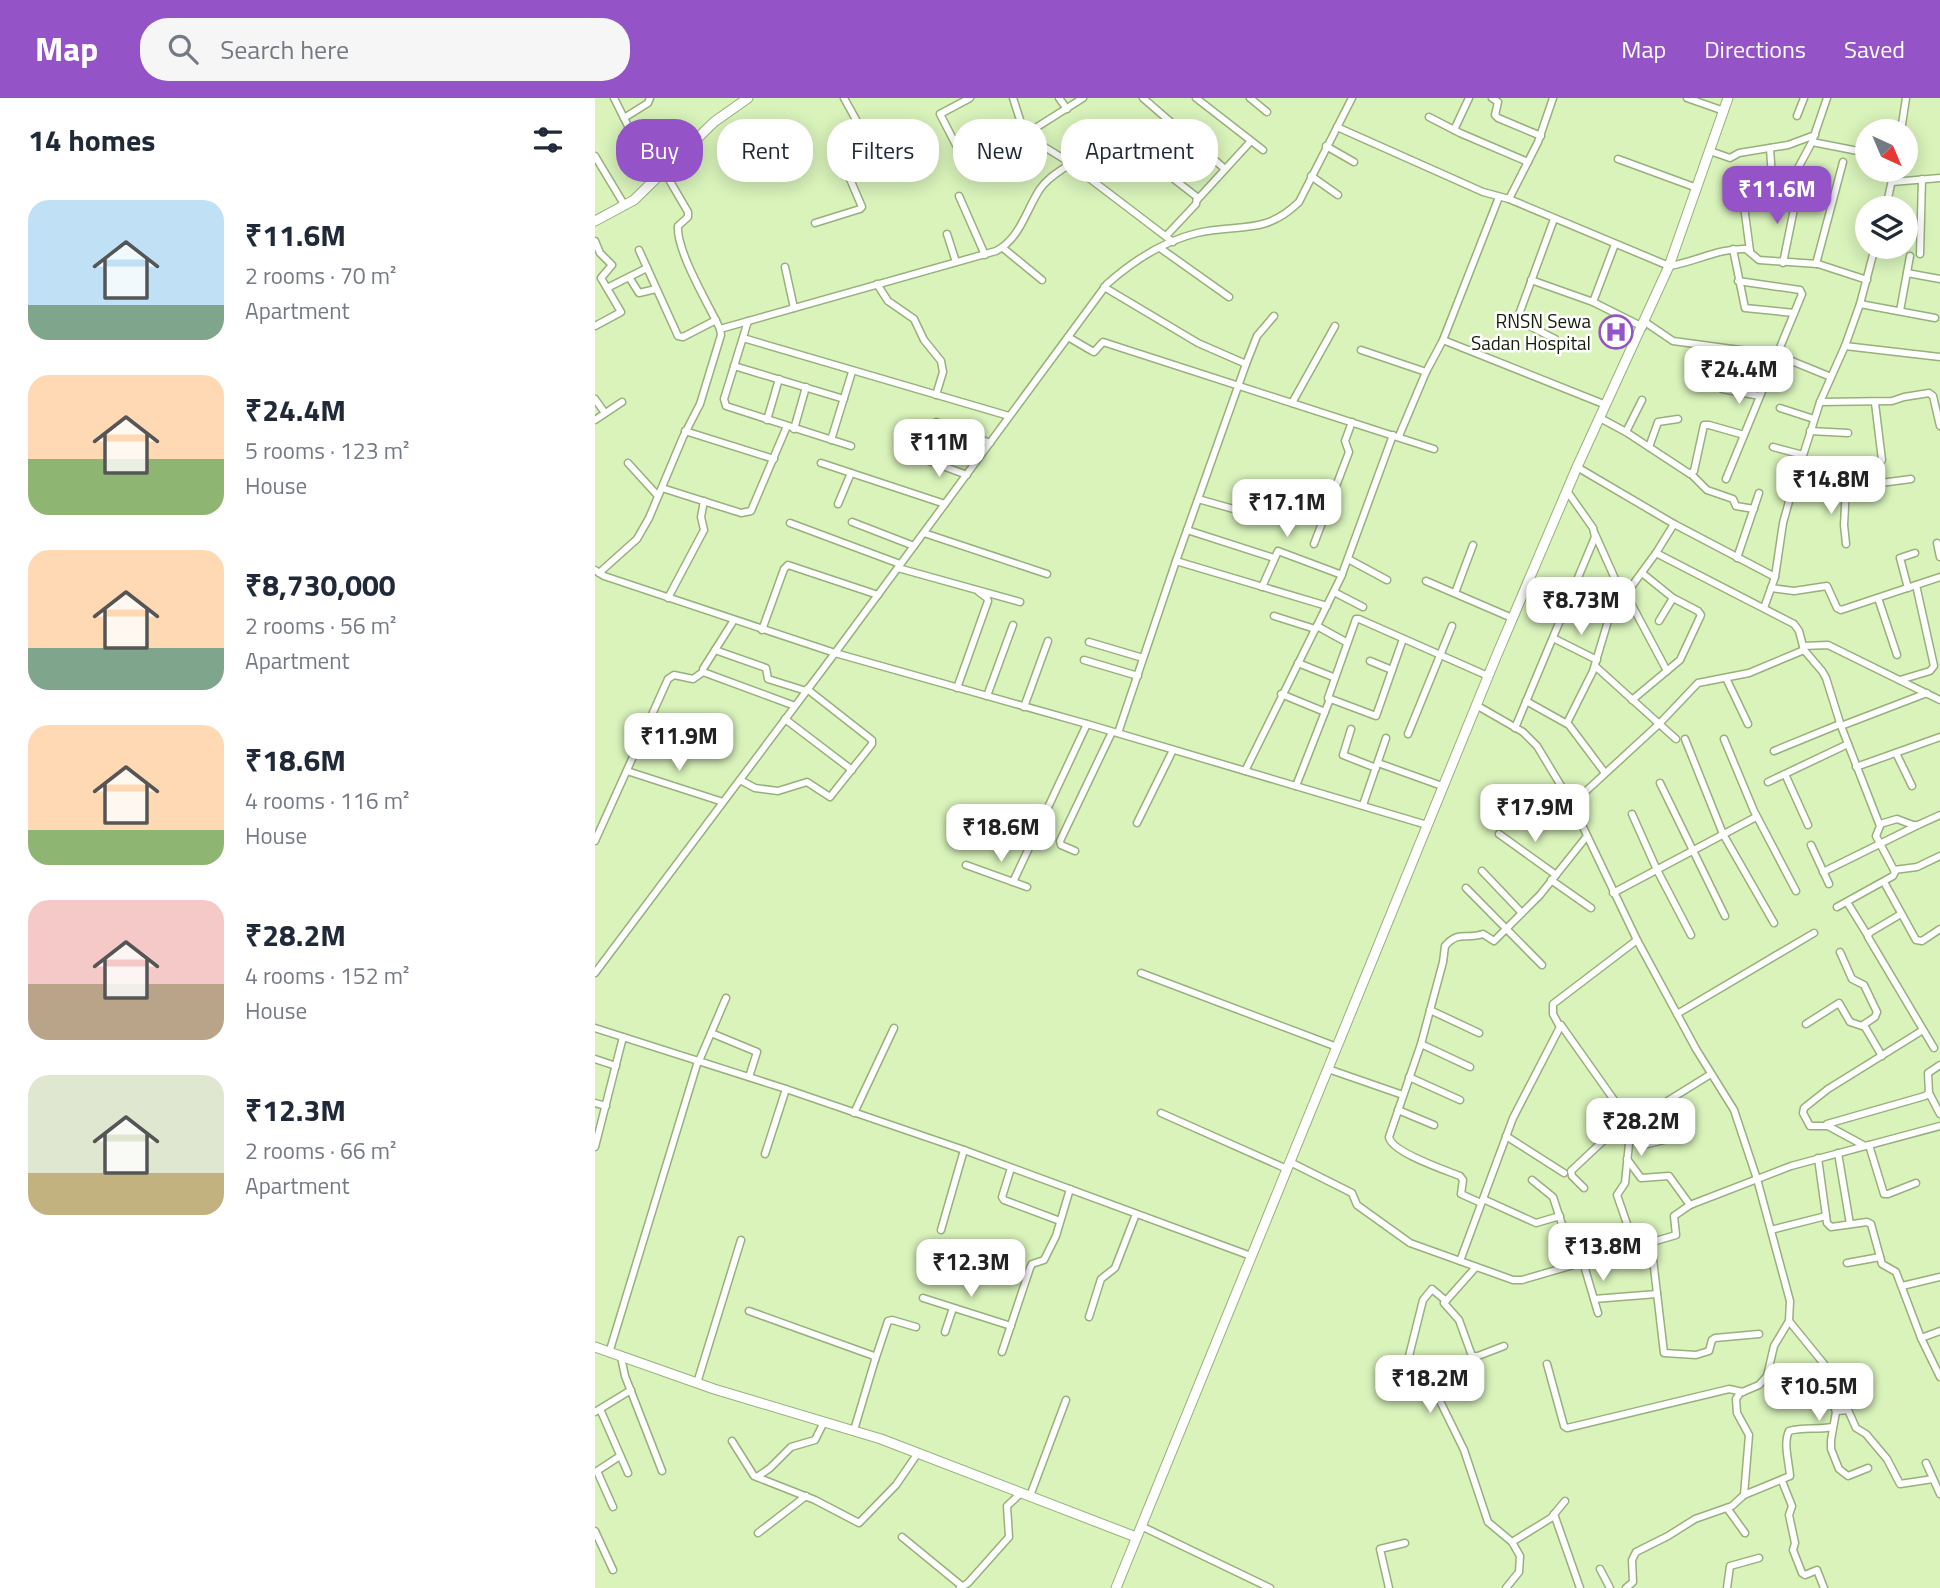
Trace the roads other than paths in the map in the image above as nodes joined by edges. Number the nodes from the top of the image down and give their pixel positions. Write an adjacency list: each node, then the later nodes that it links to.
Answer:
1 (614, 98): 26 (street)
2 (650, 98): 26 (street)
3 (748, 98): 33 (main road)
4 (844, 98): 27 (street)
5 (970, 98): 35 (street)
6 (1013, 98): 28 (street)
7 (1059, 98): 21 (street)
8 (1083, 98): 21 (street)
9 (1143, 98): 48 (street)
10 (1196, 98): 37 (street)
11 (1250, 98): 23 (street)
12 (1352, 98): 31 (street)
13 (1469, 98): 32 (street)
14 (1492, 98): 34 (street)
15 (1552, 98): 34 (street)
16 (1687, 98): 22 (street)
17 (1728, 98): 22 (main road)
18 (1804, 98): 24 (street)
19 (1827, 98): 36 (street)
20 (1906, 98): 29 (street)
21 (1067, 108): 30 (street)
22 (1724, 111): 42 (main road)
23 (1267, 112)
24 (1797, 116)
25 (1429, 117): 32 (street)
26 (624, 118)
27 (856, 119)
28 (1021, 119)
29 (1903, 119)
30 (1047, 121)
31 (1337, 127): 38 (street); 67 (street)
32 (1454, 130): 46 (street)
33 (703, 133)
34 (1541, 136): 46 (street)
35 (953, 139)
36 (1813, 139): 39 (street); 41 (street); 61 (street)
37 (1251, 141): 40 (street); 48 (street)
38 (1326, 146): 45 (street); 50 (street)
39 (1770, 148): 42 (street); 60 (street)
40 (1263, 150)
41 (1855, 150)
42 (1710, 151): 62 (main road)
43 (595, 156): 70 (street)
44 (1618, 159): 62 (street)
45 (1354, 162)
46 (1528, 162): 68 (street)
47 (1843, 162): 91 (street)
48 (1225, 169): 69 (street)
49 (1061, 171): 80 (street)
50 (1311, 176): 64 (street); 78 (street)
51 (1940, 178): 53 (street)
52 (1918, 179): 53 (street)
53 (1922, 179): 85 (street)
54 (653, 182): 70 (main road)
55 (670, 182): 114 (street)
56 (852, 182): 74 (street)
57 (1094, 182): 76 (street)
58 (1178, 182): 69 (street)
59 (1892, 182): 66 (street)
60 (1743, 184)
61 (1788, 187)
62 (1697, 188): 92 (main road)
63 (1797, 194): 90 (street)
64 (1338, 195)
65 (959, 196): 86 (street)
66 (1889, 196)
67 (1499, 197): 68 (street); 123 (street)
68 (1509, 199): 72 (street)
69 (1197, 200): 76 (street)
70 (625, 206): 73 (main road)
71 (1744, 206): 84 (street)
72 (1554, 219): 79 (street); 99 (street)
73 (595, 221)
74 (815, 223)
75 (947, 234): 89 (street)
76 (1165, 236): 78 (street)
77 (595, 241): 104 (street)
78 (1173, 242): 81 (street)
79 (1615, 244): 92 (street); 107 (street)
80 (1003, 248): 86 (street); 98 (street)
81 (1160, 248): 103 (street); 106 (street)
82 (1733, 249): 84 (street); 92 (street); 100 (street)
83 (639, 250): 94 (street)
84 (1750, 251): 90 (street)
85 (1920, 254)
86 (985, 255): 89 (street)
87 (1872, 259): 101 (street)
88 (1909, 259): 95 (street)
89 (956, 262): 102 (street)
90 (1783, 263): 91 (street)
91 (1816, 264): 101 (street)
92 (1669, 266): 116 (main road)
93 (785, 267): 109 (street)
94 (647, 268): 96 (street); 105 (street)
95 (1907, 273): 97 (street); 110 (street)
96 (629, 277): 104 (street); 105 (street)
97 (1940, 279)
98 (1041, 280)
99 (1531, 280): 107 (street); 122 (street)
100 (1738, 281): 111 (street); 111 (street)
101 (1867, 281): 108 (street)
102 (877, 284): 109 (street); 137 (street)
103 (1104, 287): 120 (street); 128 (street)
104 (607, 288): 118 (street)
105 (656, 289): 114 (street)
106 (1230, 297)
107 (1593, 302): 116 (street)
108 (1860, 304): 110 (street); 124 (street)
109 (794, 308): 115 (street)
110 (1900, 311): 113 (street)
111 (1794, 313): 126 (street)
112 (1273, 316): 128 (street)
113 (1935, 318)
114 (716, 320): 119 (street)
115 (748, 321): 119 (street); 121 (street)
116 (1644, 325): 126 (street); 146 (main road)
117 (1335, 326): 145 (street)
118 (595, 327)
119 (720, 329): 159 (street)
120 (1068, 337): 134 (street); 149 (street)
121 (743, 338): 129 (street); 130 (street)
122 (1555, 339)
123 (1443, 341): 131 (street); 146 (street)
124 (1845, 346): 127 (street); 132 (street)
125 (1361, 350): 131 (street)
126 (1777, 355): 132 (street); 138 (street)
127 (1940, 357)
128 (1246, 364): 134 (street)
129 (734, 366): 133 (street); 154 (street)
130 (852, 372): 137 (street); 140 (street)
131 (1426, 372): 163 (street)
132 (1831, 377): 143 (street)
133 (779, 379): 135 (street); 154 (street)
134 (1238, 385): 145 (street); 189 (street)
135 (806, 387): 140 (street); 158 (street)
136 (1722, 389): 138 (street)
137 (936, 395): 149 (street)
138 (1760, 396): 164 (street)
139 (595, 399): 148 (street)
140 (844, 399): 165 (street)
141 (1642, 400): 161 (street)
142 (622, 402): 148 (street)
143 (1820, 402): 144 (street); 152 (street)
144 (1875, 402): 157 (street); 174 (street)
145 (1292, 403): 156 (street)
146 (1606, 405): 150 (main road)
147 (1780, 408): 152 (street)
148 (605, 413): 153 (street)
149 (1010, 416): 166 (street)
150 (1600, 418): 161 (street); 177 (main road)
151 (1678, 419): 168 (street)
152 (1814, 419): 160 (street)
153 (595, 420)
154 (767, 420): 158 (street)
155 (936, 422): 166 (street)
156 (1352, 422): 163 (street); 202 (street)
157 (1940, 426)
158 (790, 427): 165 (street); 173 (street)
159 (685, 431): 173 (street); 184 (street)
160 (1810, 431): 162 (street); 171 (street)
161 (1626, 432): 168 (street)
162 (1848, 433)
163 (1396, 435): 170 (street); 211 (street)
164 (1744, 435): 179 (street); 181 (street)
165 (831, 440): 167 (street)
166 (990, 443): 180 (street)
167 (851, 446)
168 (1649, 447): 179 (street)
169 (1773, 447): 171 (street)
170 (1434, 449)
171 (1803, 455): 183 (street)
172 (921, 458): 180 (street)
173 (773, 459): 190 (street)
174 (1882, 460)
175 (628, 463): 188 (street)
176 (821, 463): 178 (street)
177 (1577, 467): 186 (main road); 197 (street)
178 (851, 473): 191 (street); 192 (street)
179 (1691, 474): 193 (street)
180 (967, 475): 192 (street)
181 (1725, 479)
182 (1910, 479): 185 (street)
183 (1793, 487): 185 (street); 218 (street)
184 (662, 488): 188 (street); 190 (street)
185 (1846, 488): 203 (street)
186 (1567, 491): 199 (street); 240 (main road)
187 (1759, 493): 193 (street)
188 (658, 496): 214 (street)
189 (1198, 499): 194 (street); 198 (street)
190 (704, 501): 232 (street)
191 (838, 504)
192 (945, 504): 200 (street)
193 (1753, 509): 210 (street)
194 (1262, 517)
195 (852, 522): 205 (street)
196 (790, 523): 213 (street)
197 (1674, 524): 206 (street); 210 (street)
198 (1187, 530): 209 (street); 212 (street)
199 (1595, 532): 223 (street); 247 (street)
200 (924, 533): 205 (street); 216 (street)
201 (1937, 543): 208 (street)
202 (1314, 544)
203 (1846, 544)
204 (1473, 545): 229 (street)
205 (914, 546): 213 (street)
206 (1656, 553): 215 (street); 238 (street)
207 (1915, 553): 225 (street)
208 (1940, 557)
209 (1274, 558): 217 (street); 224 (street)
210 (1737, 558): 218 (street)
211 (1348, 559): 217 (street); 220 (street)
212 (1176, 561): 224 (street); 257 (street)
213 (899, 566): 227 (street); 231 (street)
214 (597, 572): 232 (street)
215 (1642, 573): 230 (street); 233 (street)
216 (1047, 574)
217 (1342, 575): 228 (street)
218 (1775, 577): 226 (street)
219 (1940, 577): 222 (street)
220 (1387, 580)
221 (1426, 580): 229 (street)
222 (1916, 585): 225 (street); 269 (street)
223 (1618, 586): 230 (street); 261 (street)
224 (1262, 587): 236 (street)
225 (1908, 588): 234 (street)
226 (1771, 589): 234 (street); 238 (street)
227 (979, 590): 235 (street); 270 (street)
228 (1334, 593): 236 (street); 237 (street)
229 (1455, 593): 240 (street)
230 (1626, 594): 263 (street)
231 (878, 595): 246 (street); 254 (street)
232 (668, 598): 241 (street)
233 (1673, 598): 242 (street); 263 (street)
234 (1878, 598): 256 (street)
235 (1020, 602)
236 (1327, 606): 245 (street)
237 (1363, 607)
238 (1764, 608): 252 (street)
239 (1274, 616): 245 (street)
240 (1512, 618): 266 (main road)
241 (734, 620): 246 (street); 253 (street)
242 (1659, 621)
243 (1013, 625): 274 (street)
244 (1452, 626): 255 (street)
245 (1316, 628): 251 (street); 260 (street)
246 (762, 630): 254 (street)
247 (1553, 638): 261 (street); 278 (street)
248 (1403, 639): 251 (street); 255 (street); 262 (street)
249 (1048, 640): 281 (street)
250 (1089, 642): 257 (street)
251 (1346, 642): 267 (street)
252 (1803, 648): 268 (street); 269 (street); 288 (street)
253 (715, 650): 264 (street); 271 (street)
254 (835, 653): 270 (street); 271 (street)
255 (1440, 655): 266 (street); 292 (street)
256 (1897, 655)
257 (1143, 658): 265 (street)
258 (1084, 660): 265 (street)
259 (1370, 661): 262 (street)
260 (1298, 663): 267 (street); 273 (street)
261 (1596, 663): 276 (street); 284 (street)
262 (1392, 670): 275 (street)
263 (1667, 671): 276 (street)
264 (703, 672): 280 (street); 305 (street)
265 (1137, 676): 291 (street)
266 (1488, 676): 279 (main road)
267 (1333, 677): 275 (street)
268 (1726, 678): 286 (street); 287 (street)
269 (1900, 681): 272 (street)
270 (957, 688): 274 (street)
271 (807, 690): 280 (street); 304 (street)
272 (1927, 693): 277 (street); 288 (street)
273 (1281, 694): 282 (street); 306 (street)
274 (987, 696): 281 (street)
275 (1330, 699): 282 (street)
276 (1632, 700): 286 (street)
277 (1940, 700)
278 (1526, 701): 284 (street); 289 (street)
279 (1476, 705): 289 (street); 313 (main road)
280 (795, 706): 283 (street)
281 (1024, 706): 285 (street)
282 (1325, 712): 312 (street)
283 (785, 719): 304 (street); 309 (street)
284 (1567, 723): 307 (street)
285 (1087, 724): 291 (street); 341 (street)
286 (1659, 724): 295 (street); 307 (street)
287 (1748, 724)
288 (1841, 725): 298 (street); 300 (street)
289 (1515, 728): 316 (street)
290 (1351, 729): 302 (street)
291 (1115, 732): 299 (street); 332 (street)
292 (1408, 734)
293 (1940, 737): 301 (street)
294 (1386, 738): 302 (street)
295 (1676, 739)
296 (1724, 739): 320 (street)
297 (1685, 740): 327 (street)
298 (1848, 744): 303 (street); 308 (street)
299 (1173, 750): 306 (street); 321 (street)
300 (1774, 751)
301 (1896, 753): 303 (street); 314 (street)
302 (1377, 765): 313 (street); 317 (street)
303 (1856, 767): 322 (street)
304 (852, 770): 309 (street)
305 (627, 771): 315 (street); 329 (street)
306 (1245, 771): 312 (street)
307 (1605, 773): 316 (street)
308 (1785, 774): 310 (street); 324 (street)
309 (740, 780): 315 (street)
310 (1768, 782)
311 (1660, 783): 333 (street)
312 (1296, 786): 317 (street)
313 (1442, 786): 323 (main road)
314 (1912, 786)
315 (723, 802): 363 (street)
316 (1572, 804): 328 (street)
317 (1363, 805): 323 (street)
318 (1632, 814): 336 (street)
319 (1940, 815): 325 (street)
320 (1756, 817): 327 (street); 346 (street)
321 (1137, 823)
322 (1880, 824): 325 (street); 330 (street)
323 (1427, 825): 378 (main road)
324 (1808, 825)
325 (1919, 825): 330 (street)
326 (1499, 834): 340 (street)
327 (1723, 834): 333 (street); 354 (street)
328 (1587, 836): 340 (street); 347 (street)
329 (595, 841)
330 (1881, 844): 337 (street); 339 (street)
331 (1811, 845): 339 (street)
332 (1075, 851)
333 (1692, 851): 336 (street); 353 (street)
334 (1940, 856): 337 (street)
335 (966, 866): 341 (street)
336 (1657, 870): 347 (street); 358 (street)
337 (1894, 870): 342 (street)
338 (1482, 871): 351 (street)
339 (1823, 872): 343 (street)
340 (1553, 878): 350 (street); 351 (street)
341 (1013, 882): 344 (street)
342 (1884, 882): 348 (street); 352 (street)
343 (1829, 884)
344 (1027, 887)
345 (1466, 888): 355 (street)
346 (1796, 891)
347 (1613, 893): 360 (street)
348 (1847, 902): 349 (street); 359 (street)
349 (1837, 907)
350 (1591, 908)
351 (1522, 913): 355 (street)
352 (1901, 914): 356 (street); 359 (street)
353 (1725, 916)
354 (1774, 923)
355 (1506, 929): 362 (street); 366 (street)
356 (1940, 929)
357 (1814, 933): 367 (street)
358 (1691, 935)
359 (1868, 936): 373 (street)
360 (1637, 940): 367 (street); 368 (street)
361 (1840, 952): 370 (street)
362 (1542, 965)
363 (595, 972)
364 (1141, 973): 378 (street)
365 (726, 999): 374 (street)
366 (1430, 1010): 375 (street); 377 (street)
367 (1677, 1014): 387 (street)
368 (1560, 1023): 402 (street); 404 (street)
369 (1806, 1024): 370 (street)
370 (1863, 1025): 380 (street)
371 (595, 1028): 376 (street)
372 (894, 1028): 397 (street)
373 (1923, 1030): 379 (street); 380 (street)
374 (711, 1033): 382 (street); 388 (street)
375 (1479, 1033)
376 (623, 1037): 382 (street); 384 (street)
377 (1420, 1044): 385 (street); 389 (street)
378 (1338, 1047): 386 (main road)
379 (1934, 1048)
380 (1882, 1056): 401 (street)
381 (595, 1059): 384 (street)
382 (698, 1061): 388 (street); 459 (street)
383 (1940, 1065): 391 (street)
384 (616, 1066): 395 (street)
385 (1470, 1067)
386 (1328, 1069): 392 (street); 413 (main road)
387 (1711, 1074): 402 (street); 416 (street)
388 (749, 1077): 390 (street)
389 (1409, 1077): 392 (street); 393 (street)
390 (786, 1089): 397 (street); 410 (street)
391 (1929, 1093): 399 (street); 401 (street)
392 (1403, 1095): 396 (street)
393 (1460, 1100)
394 (595, 1102): 395 (street)
395 (606, 1106): 407 (street)
396 (1398, 1110): 400 (street); 421 (street)
397 (854, 1112): 408 (street)
398 (1161, 1114): 413 (street)
399 (1940, 1114)
400 (1434, 1125)
401 (1824, 1125): 406 (street)
402 (1630, 1126): 405 (street); 412 (street); 419 (street)
403 (1940, 1126): 406 (street)
404 (1506, 1136): 415 (street); 421 (street)
405 (1668, 1139)
406 (1867, 1145): 409 (street); 418 (street)
407 (595, 1147)
408 (964, 1150): 414 (street); 428 (street)
409 (1838, 1153): 411 (street); 427 (street)
410 (765, 1154)
411 (1818, 1158): 416 (street); 425 (street)
412 (1627, 1159): 422 (street); 432 (street)
413 (1289, 1166): 433 (main road); 435 (street)
414 (1011, 1168): 420 (street); 426 (street)
415 (1565, 1172)
416 (1758, 1179): 422 (street); 429 (street)
417 (1532, 1180): 424 (street)
418 (1916, 1183)
419 (1584, 1188)
420 (1070, 1189): 423 (street); 426 (street)
421 (1482, 1201): 424 (street); 435 (street)
422 (1690, 1205): 431 (street)
423 (1136, 1214): 433 (street); 448 (street)
424 (1560, 1216): 436 (street)
425 (1826, 1216): 427 (street); 429 (street)
426 (1060, 1221): 450 (street)
427 (1850, 1224): 434 (street)
428 (941, 1230)
429 (1771, 1230): 449 (street)
430 (741, 1240): 464 (street)
431 (1651, 1242): 432 (street); 441 (street)
432 (1635, 1247): 436 (street)
433 (1251, 1256): 493 (main road)
434 (1880, 1257): 437 (street); 440 (street)
435 (1460, 1261): 438 (street)
436 (1579, 1263): 438 (street); 443 (street)
437 (1847, 1263)
438 (1476, 1267): 444 (street)
439 (1940, 1277): 440 (street)
440 (1902, 1286): 455 (street)
441 (1657, 1294): 443 (street); 454 (street)
442 (923, 1298): 445 (street)
443 (1594, 1299): 447 (street)
444 (1445, 1300): 456 (street); 499 (street)
445 (953, 1308): 450 (street); 453 (street)
446 (749, 1311): 461 (street)
447 (1598, 1312)
448 (1089, 1317)
449 (1789, 1321): 466 (street); 469 (street)
450 (1010, 1326): 458 (street)
451 (916, 1327): 461 (street)
452 (1940, 1331): 455 (street)
453 (945, 1332)
454 (1759, 1334)
455 (1921, 1338): 463 (street)
456 (1504, 1346)
457 (595, 1347): 459 (main road)
458 (1002, 1352)
459 (609, 1353): 460 (main road)
460 (621, 1357): 464 (main road); 465 (street)
461 (875, 1360): 472 (street)
462 (1547, 1364): 466 (street)
463 (1940, 1377)
464 (697, 1383): 470 (main road)
465 (631, 1390): 468 (street); 478 (street)
466 (1743, 1392): 488 (street)
467 (1066, 1400): 486 (street)
468 (597, 1411): 475 (street)
469 (1836, 1411): 471 (street); 481 (street)
470 (824, 1422): 472 (main road); 480 (street)
471 (1832, 1427): 477 (street); 482 (street)
472 (854, 1430): 474 (main road)
473 (732, 1441): 480 (street)
474 (918, 1453): 486 (main road); 487 (street)
475 (620, 1456): 479 (street); 483 (street)
476 (1926, 1463): 481 (street)
477 (1868, 1468)
478 (662, 1471)
479 (628, 1473)
480 (757, 1477): 487 (street)
481 (1933, 1479): 485 (street)
482 (1782, 1481): 488 (street); 513 (street)
483 (602, 1486): 484 (street); 490 (street)
484 (595, 1489)
485 (1940, 1494)
486 (1025, 1495): 498 (main road); 504 (street)
487 (806, 1496): 495 (street)
488 (1744, 1496): 491 (street)
489 (1565, 1501): 492 (street)
490 (613, 1507)
491 (1727, 1507): 496 (street); 511 (street)
492 (1554, 1514): 499 (street); 509 (street)
493 (1141, 1526): 498 (main road); 506 (street)
494 (595, 1531): 503 (street)
495 (758, 1532)
496 (1745, 1533)
497 (902, 1536): 504 (street)
498 (1136, 1536): 505 (main road)
499 (1512, 1542): 508 (street)
500 (1405, 1543): 507 (street)
501 (1759, 1558): 512 (street)
502 (1600, 1569): 510 (street)
503 (613, 1570)
504 (961, 1587)
505 (1116, 1588)
506 (1270, 1588)
507 (1389, 1588)
508 (1506, 1588)
509 (1580, 1588)
510 (1610, 1588)
511 (1626, 1588)
512 (1727, 1588)
513 (1824, 1588)

